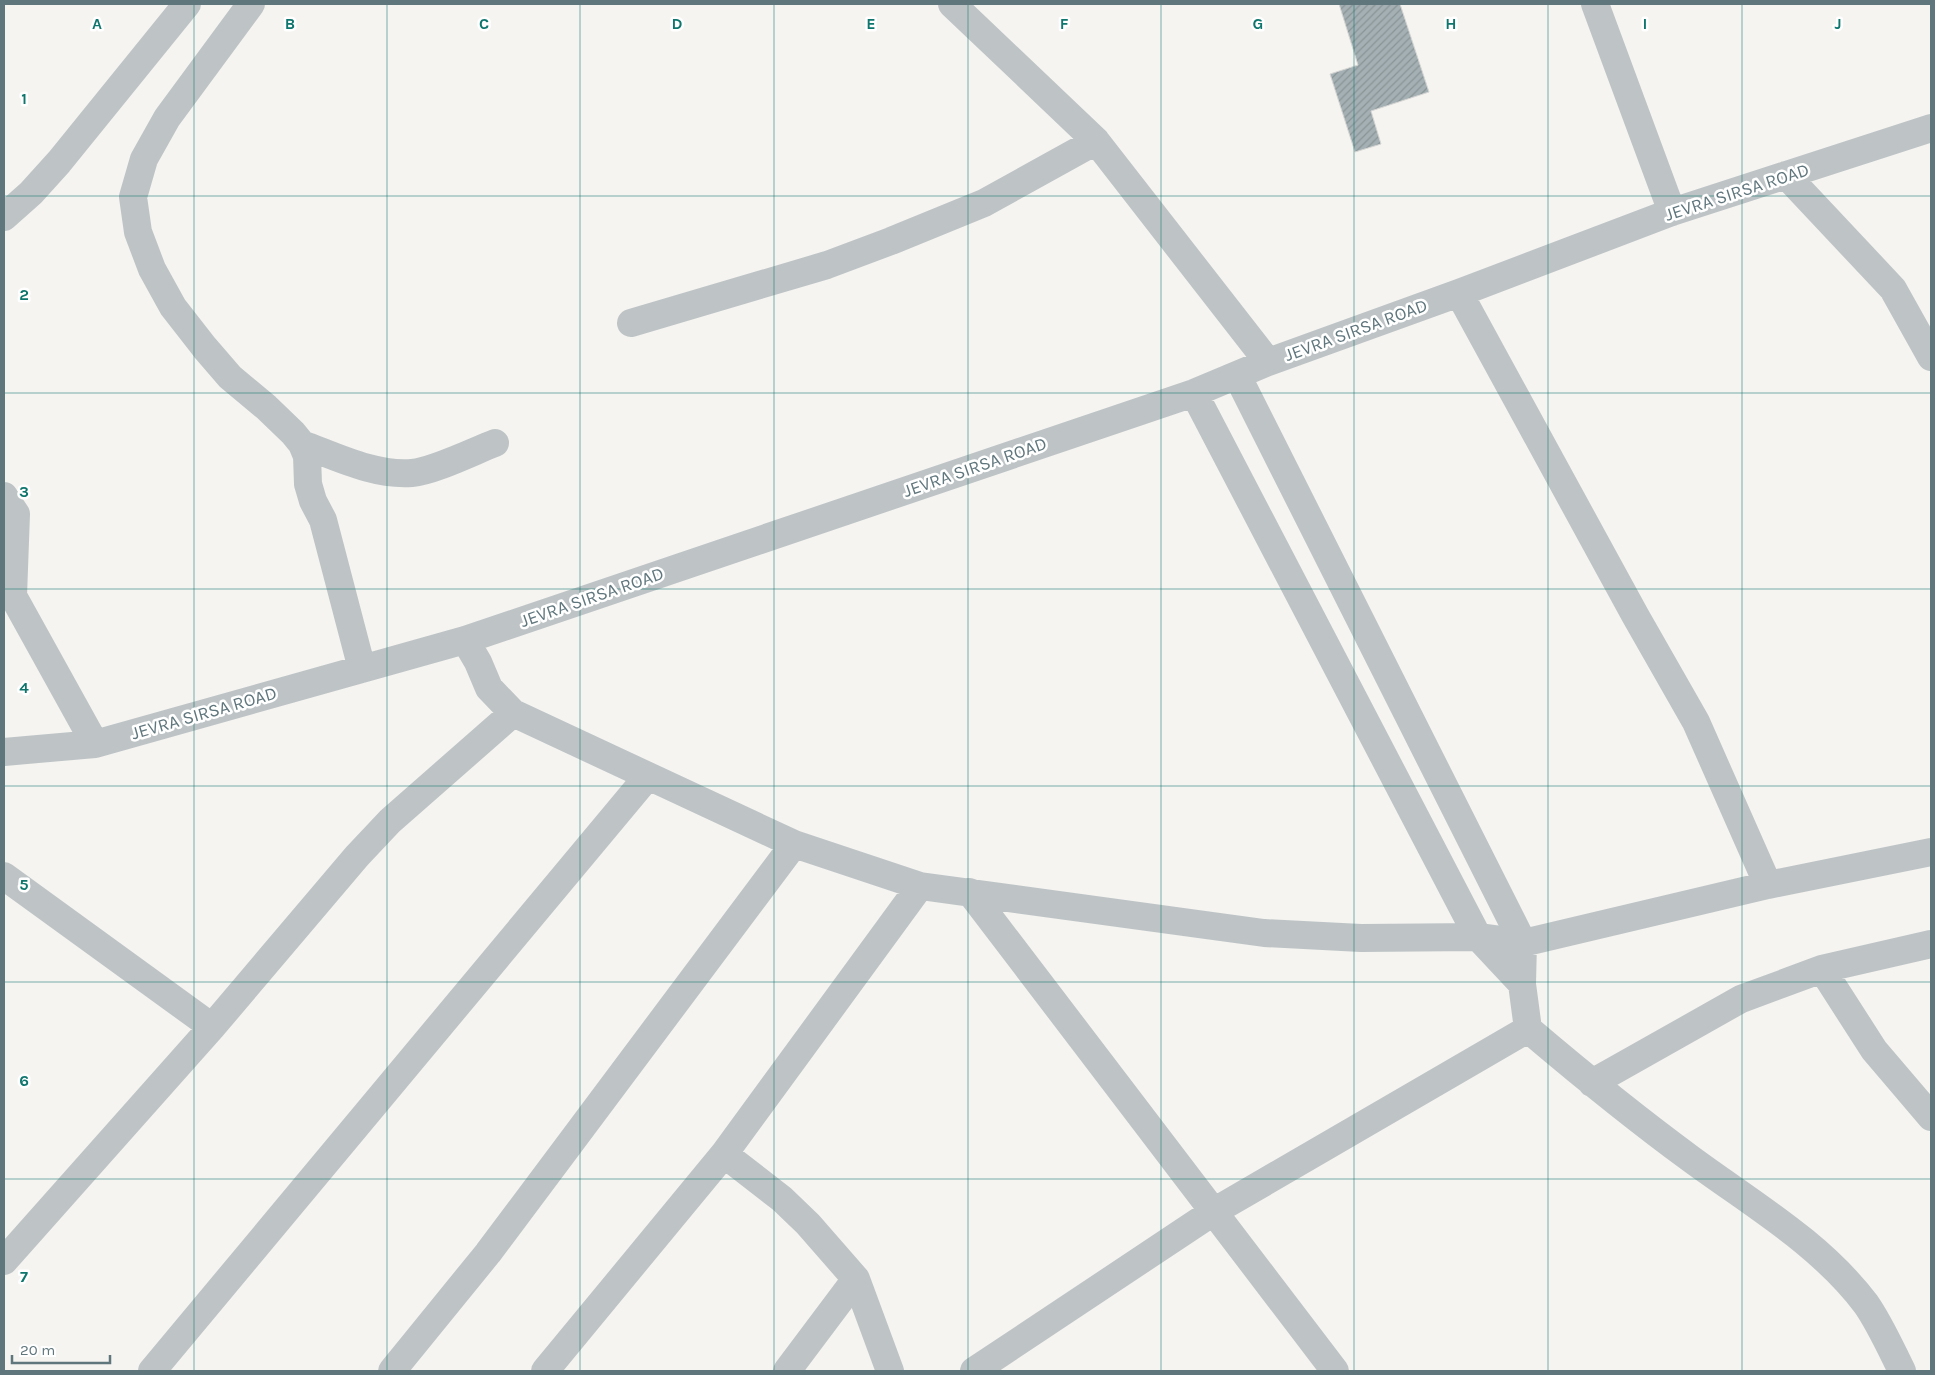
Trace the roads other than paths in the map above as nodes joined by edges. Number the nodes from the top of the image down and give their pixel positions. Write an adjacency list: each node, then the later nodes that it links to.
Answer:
1 (187, 4): 9 (street)
2 (251, 4): 17 (street)
3 (952, 4): 6 (street)
4 (1595, 4): 8 (street)
5 (1931, 128): 7 (street, JEVRA SIRSA ROAD)
6 (1096, 141): 11 (street); 13 (street)
7 (1786, 175): 8 (street, JEVRA SIRSA ROAD); 12 (street)
8 (1672, 212): 10 (street, JEVRA SIRSA ROAD)
9 (4, 217)
10 (1459, 293): 13 (street, JEVRA SIRSA ROAD); 28 (street)
11 (630, 323)
12 (1931, 357)
13 (1268, 362): 14 (street, JEVRA SIRSA ROAD)
14 (1237, 375): 15 (street, JEVRA SIRSA ROAD); 32 (street)
15 (1194, 393): 19 (street, JEVRA SIRSA ROAD); 31 (street)
16 (495, 443): 17 (street)
17 (302, 444): 20 (street)
18 (4, 496): 22 (street)
19 (465, 640): 20 (street, JEVRA SIRSA ROAD); 21 (street)
20 (362, 669): 22 (street, JEVRA SIRSA ROAD)
21 (513, 714): 24 (street); 36 (street)
22 (95, 744): 23 (street, JEVRA SIRSA ROAD)
23 (4, 752)
24 (648, 776): 25 (street); 44 (street)
25 (794, 844): 29 (street); 45 (street)
26 (1931, 852): 28 (street)
27 (4, 876): 36 (street)
28 (1768, 885): 32 (street)
29 (920, 886): 30 (street); 40 (street)
30 (970, 892): 31 (street); 41 (street)
31 (1478, 936): 32 (street); 35 (street)
32 (1523, 943): 35 (street)
33 (1930, 949): 34 (street)
34 (1822, 969): 38 (street); 39 (street)
35 (1522, 984): 37 (street)
36 (212, 1027): 42 (street)
37 (1528, 1029): 38 (street); 41 (street)
38 (1592, 1083): 51 (street)
39 (1931, 1117)
40 (724, 1154): 43 (street); 46 (street)
41 (1213, 1212): 49 (street); 50 (street)
42 (4, 1261)
43 (856, 1279): 47 (street); 48 (street)
44 (162, 1368)
45 (392, 1371)
46 (545, 1371)
47 (787, 1371)
48 (890, 1371)
49 (974, 1371)
50 (1335, 1371)
51 (1902, 1371)

